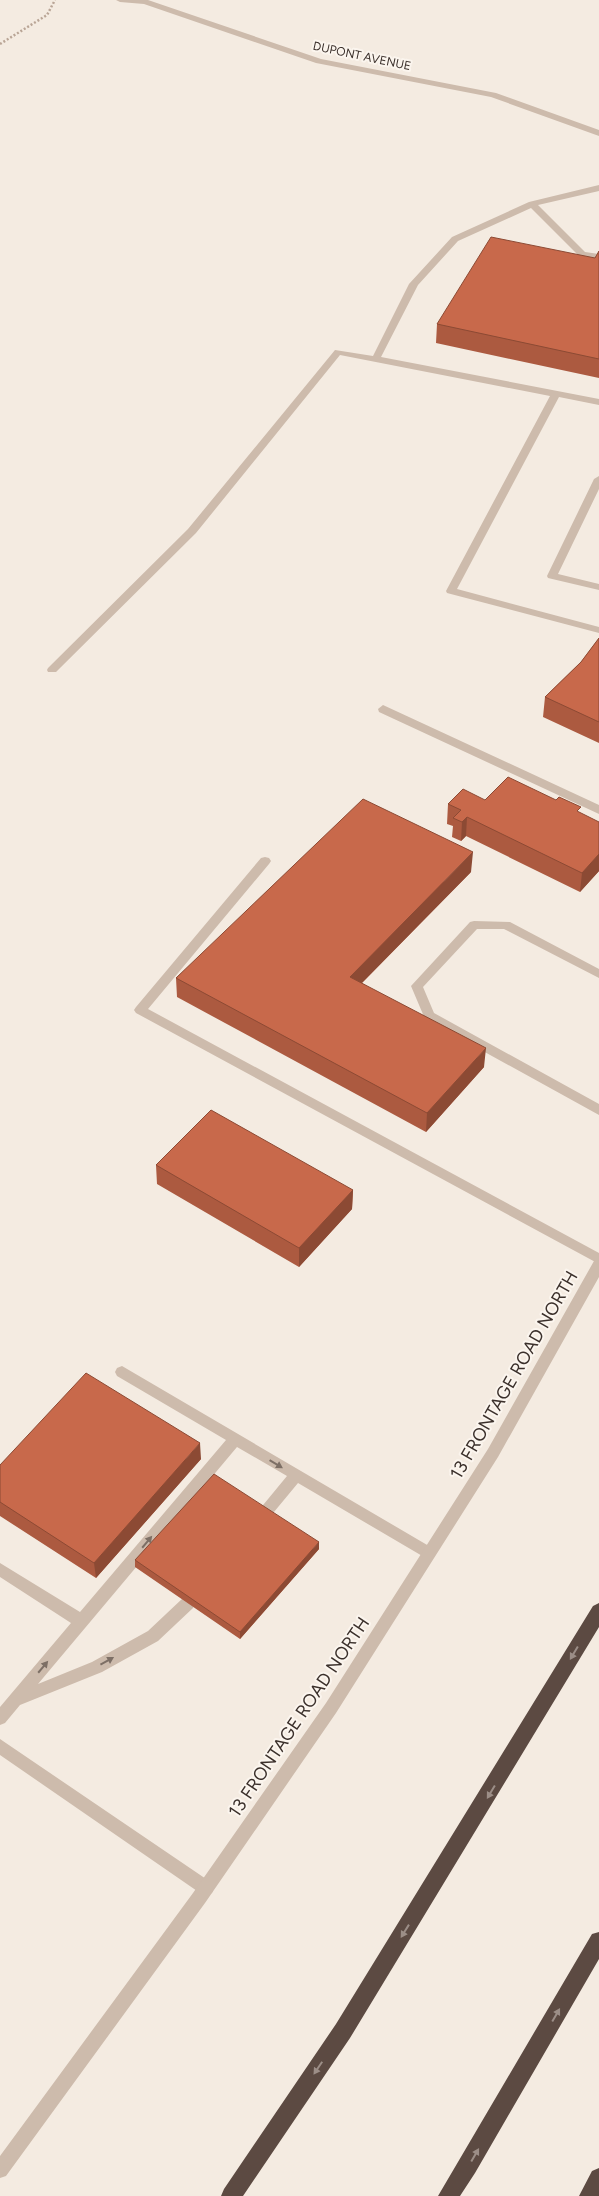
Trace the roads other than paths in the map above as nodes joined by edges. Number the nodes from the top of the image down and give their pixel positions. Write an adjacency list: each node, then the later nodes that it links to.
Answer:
1 (120, 0): 2 (street, DUPONT AVENUE)
2 (599, 133)
3 (599, 188): 4 (street)
4 (532, 204): 5 (street); 6 (street)
5 (599, 257)
6 (376, 359): 7 (street); 12 (street)
7 (556, 394): 8 (street); 11 (street)
8 (599, 402)
9 (599, 479): 10 (street)
10 (599, 587)
11 (599, 630)
12 (52, 670)
13 (383, 709): 14 (street)
14 (599, 810)
15 (265, 862): 18 (street)
16 (599, 974): 17 (street)
17 (599, 1110)
18 (599, 1259)
19 (599, 1265): 24 (street, 13 FRONTAGE ROAD NORTH)
20 (122, 1372): 21 (street)
21 (235, 1439): 22 (street, one-way to 22); 28 (street, one-way to 21)
22 (296, 1476): 23 (street); 24 (street)
23 (264, 1514)
24 (429, 1553): 32 (street, 13 FRONTAGE ROAD NORTH)
25 (0, 1569): 28 (street)
26 (188, 1603): 29 (street, one-way to 26)
27 (599, 1611): 36 (highway, one-way to 36)
28 (81, 1621): 29 (street, one-way to 28)
29 (14, 1701): 30 (street)
30 (0, 1718)
31 (0, 1746): 32 (street)
32 (206, 1888): 34 (street, 13 FRONTAGE ROAD NORTH)
33 (599, 1941): 37 (highway, one-way to 33)
34 (0, 2170)
35 (599, 2178): 38 (highway)
36 (231, 2196)
37 (448, 2196)
38 (589, 2196)

